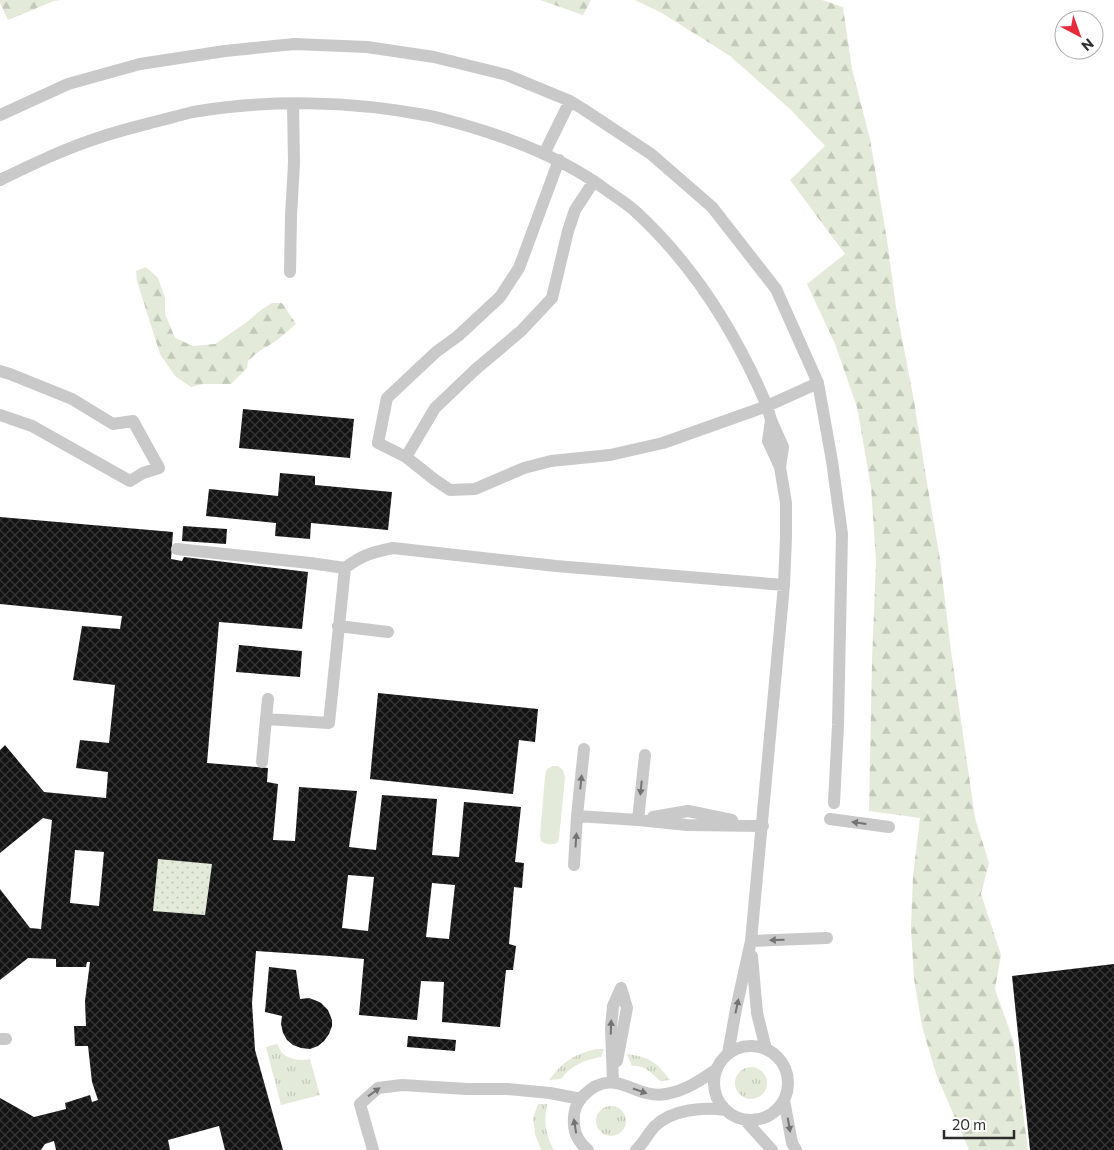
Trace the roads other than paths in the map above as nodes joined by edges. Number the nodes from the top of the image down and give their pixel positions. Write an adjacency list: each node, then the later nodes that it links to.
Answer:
1 (570, 101): 3 (lane); 4 (lane); 10 (lane)
2 (293, 104): 4 (lane); 6 (lane); 8 (lane)
3 (0, 115)
4 (544, 154): 5 (lane)
5 (559, 160): 7 (lane); 13 (lane)
6 (0, 180)
7 (594, 181): 11 (lane); 13 (lane)
8 (290, 272)
9 (0, 371): 12 (lane)
10 (818, 383): 11 (lane); 24 (lane)
11 (767, 406): 13 (lane); 16 (lane)
12 (0, 415)
13 (406, 457)
14 (177, 549): 15 (lane)
15 (344, 568): 16 (lane); 17 (lane)
16 (784, 586): 28 (lane)
17 (338, 626): 18 (lane); 20 (lane)
18 (388, 632)
19 (268, 699): 20 (lane)
20 (266, 720): 23 (lane)
21 (584, 749): 25 (lane, one-way to 21)
22 (645, 755): 27 (lane, one-way to 27)
23 (262, 762)
24 (834, 803)
25 (578, 816): 27 (lane); 30 (lane, one-way to 25)
26 (830, 819): 29 (lane, one-way to 26)
27 (638, 820): 28 (lane)
28 (762, 826): 32 (lane)
29 (888, 827)
30 (574, 865)
31 (827, 938): 32 (lane, one-way to 32)
32 (751, 941): 34 (lane); 35 (lane, one-way to 32)
33 (622, 988): 37 (lane, one-way to 33)
34 (766, 1048): 35 (lane); 39 (lane)
35 (728, 1054): 36 (lane)
36 (717, 1069): 37 (lane, one-way to 36); 40 (lane)
37 (613, 1082): 38 (lane)
38 (581, 1098): 42 (lane, one-way to 38); 43 (lane, one-way to 38)
39 (784, 1100): 41 (lane); 46 (lane, one-way to 46)
40 (726, 1110): 41 (lane); 44 (lane)
41 (745, 1120): 45 (lane)
42 (373, 1150)
43 (588, 1150)
44 (636, 1150)
45 (772, 1150)
46 (796, 1150)

